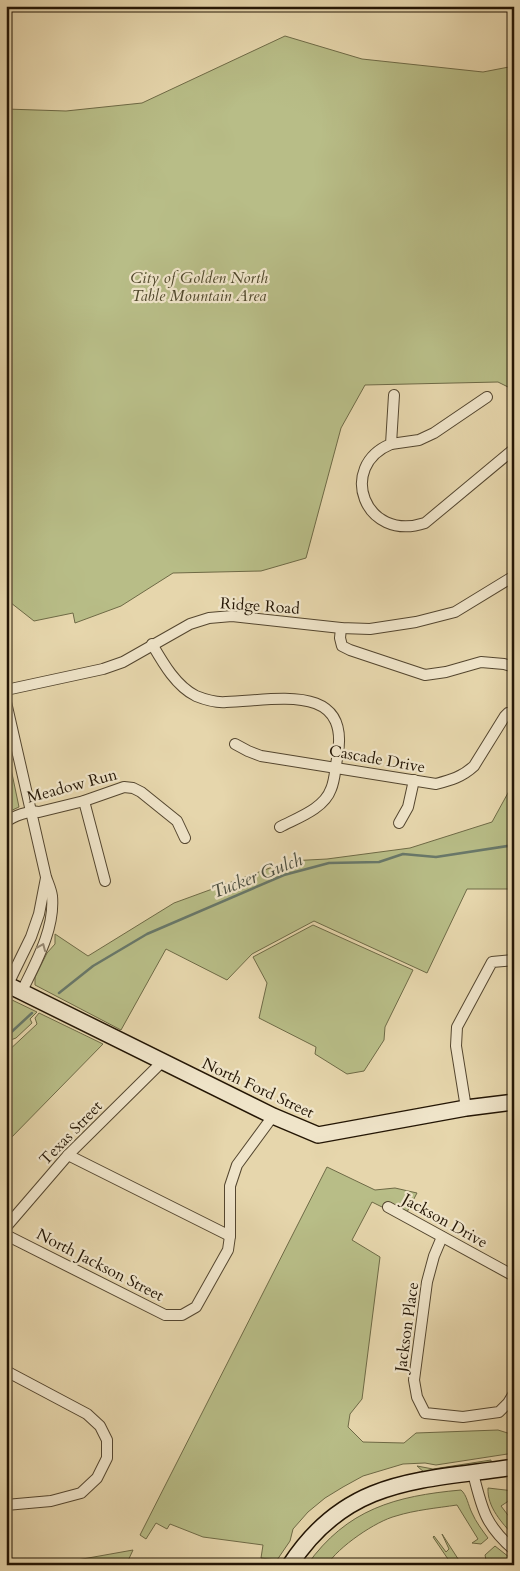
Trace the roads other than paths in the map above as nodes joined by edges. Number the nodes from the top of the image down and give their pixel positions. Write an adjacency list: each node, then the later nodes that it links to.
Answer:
1 (394, 395): 3 (street)
2 (487, 397): 3 (street)
3 (391, 444): 4 (street)
4 (514, 449)
5 (514, 576): 6 (street, Ridge Road)
6 (341, 628): 7 (street, Ridge Road); 8 (street)
7 (152, 644): 9 (street, Ridge Road); 13 (street)
8 (514, 667)
9 (6, 690)
10 (6, 702): 16 (street)
11 (514, 712): 14 (street, Cascade Drive)
12 (235, 744): 13 (street, Cascade Drive)
13 (336, 767): 14 (street, Cascade Drive); 19 (street)
14 (414, 780): 18 (street)
15 (84, 801): 16 (street, Meadow Run); 20 (street, Meadow Run); 22 (street)
16 (32, 810): 17 (street, Meadow Run); 21 (street)
17 (6, 822)
18 (399, 823)
19 (280, 827)
20 (185, 838)
21 (46, 877): 24 (street); 24 (street, one-way to 21)
22 (105, 881)
23 (507, 958): 27 (street)
24 (12, 986): 25 (street, North Ford Street)
25 (162, 1062): 28 (street, North Ford Street); 29 (street, Texas Street)
26 (514, 1102): 27 (street, North Ford Street)
27 (466, 1108): 28 (street, North Ford Street)
28 (273, 1116): 33 (street)
29 (68, 1155): 31 (street, Texas Street); 33 (street)
30 (388, 1207): 34 (street, Jackson Drive)
31 (6, 1227)
32 (6, 1235): 33 (street, North Jackson Street)
33 (230, 1236)
34 (442, 1237): 35 (street, Jackson Drive); 37 (street, Jackson Place)
35 (514, 1276)
36 (6, 1371): 40 (street)
37 (514, 1393)
38 (514, 1467): 39 (street)
39 (473, 1474): 41 (street); 42 (street)
40 (6, 1505)
41 (514, 1550)
42 (290, 1565)

